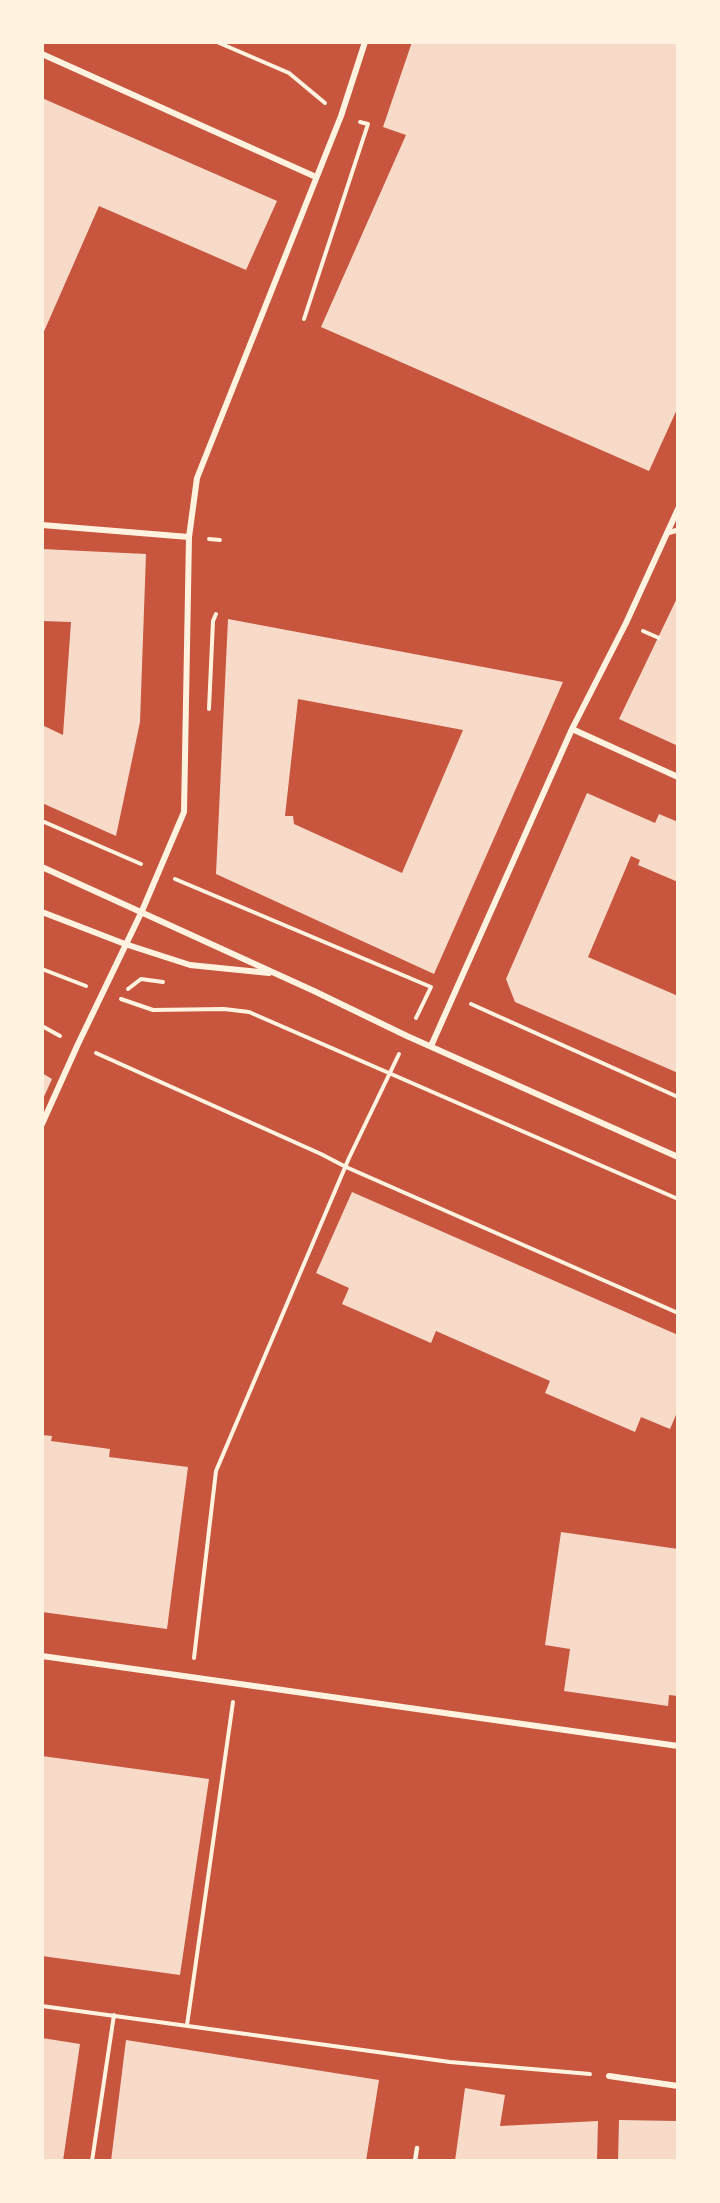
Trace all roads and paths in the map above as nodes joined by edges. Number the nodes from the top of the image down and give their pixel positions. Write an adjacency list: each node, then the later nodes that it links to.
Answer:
1 (365, 42): 3 (street)
2 (42, 54): 3 (street)
3 (316, 177): 8 (street)
4 (678, 509): 7 (street)
5 (42, 525): 8 (street)
6 (678, 530): 7 (street)
7 (667, 533): 9 (street)
8 (189, 537): 13 (street)
9 (572, 729): 10 (street); 22 (street)
10 (678, 777)
11 (42, 821): 13 (path)
12 (42, 867): 14 (street)
13 (158, 872): 14 (street); 20 (path)
14 (142, 911): 16 (street); 18 (street)
15 (42, 912): 16 (street)
16 (125, 944): 18 (street); 21 (street)
17 (42, 969): 21 (path)
18 (274, 974): 26 (street)
19 (163, 982): 23 (path)
20 (431, 987): 22 (path); 26 (path)
21 (104, 993): 23 (path); 28 (street)
22 (453, 998): 29 (street); 32 (path)
23 (121, 999): 24 (path); 31 (path)
24 (116, 1010)
25 (42, 1026): 28 (path)
26 (408, 1036): 29 (street); 31 (path)
27 (102, 1042): 30 (path)
28 (78, 1044): 30 (path); 33 (street)
29 (431, 1046): 34 (street)
30 (97, 1053): 35 (path)
31 (390, 1074): 35 (path); 36 (path)
32 (678, 1097)
33 (42, 1124)
34 (678, 1157)
35 (346, 1167): 37 (path); 39 (path)
36 (678, 1199)
37 (678, 1313)
38 (42, 1656): 39 (street)
39 (192, 1677): 40 (street)
40 (236, 1683): 41 (street); 44 (path)
41 (678, 1746)
42 (42, 2006): 43 (path)
43 (114, 2015): 44 (path); 48 (path)
44 (187, 2025): 45 (path)
45 (609, 2076): 46 (street)
46 (678, 2086)
47 (417, 2148): 49 (lane)
48 (92, 2161)
49 (415, 2161)

